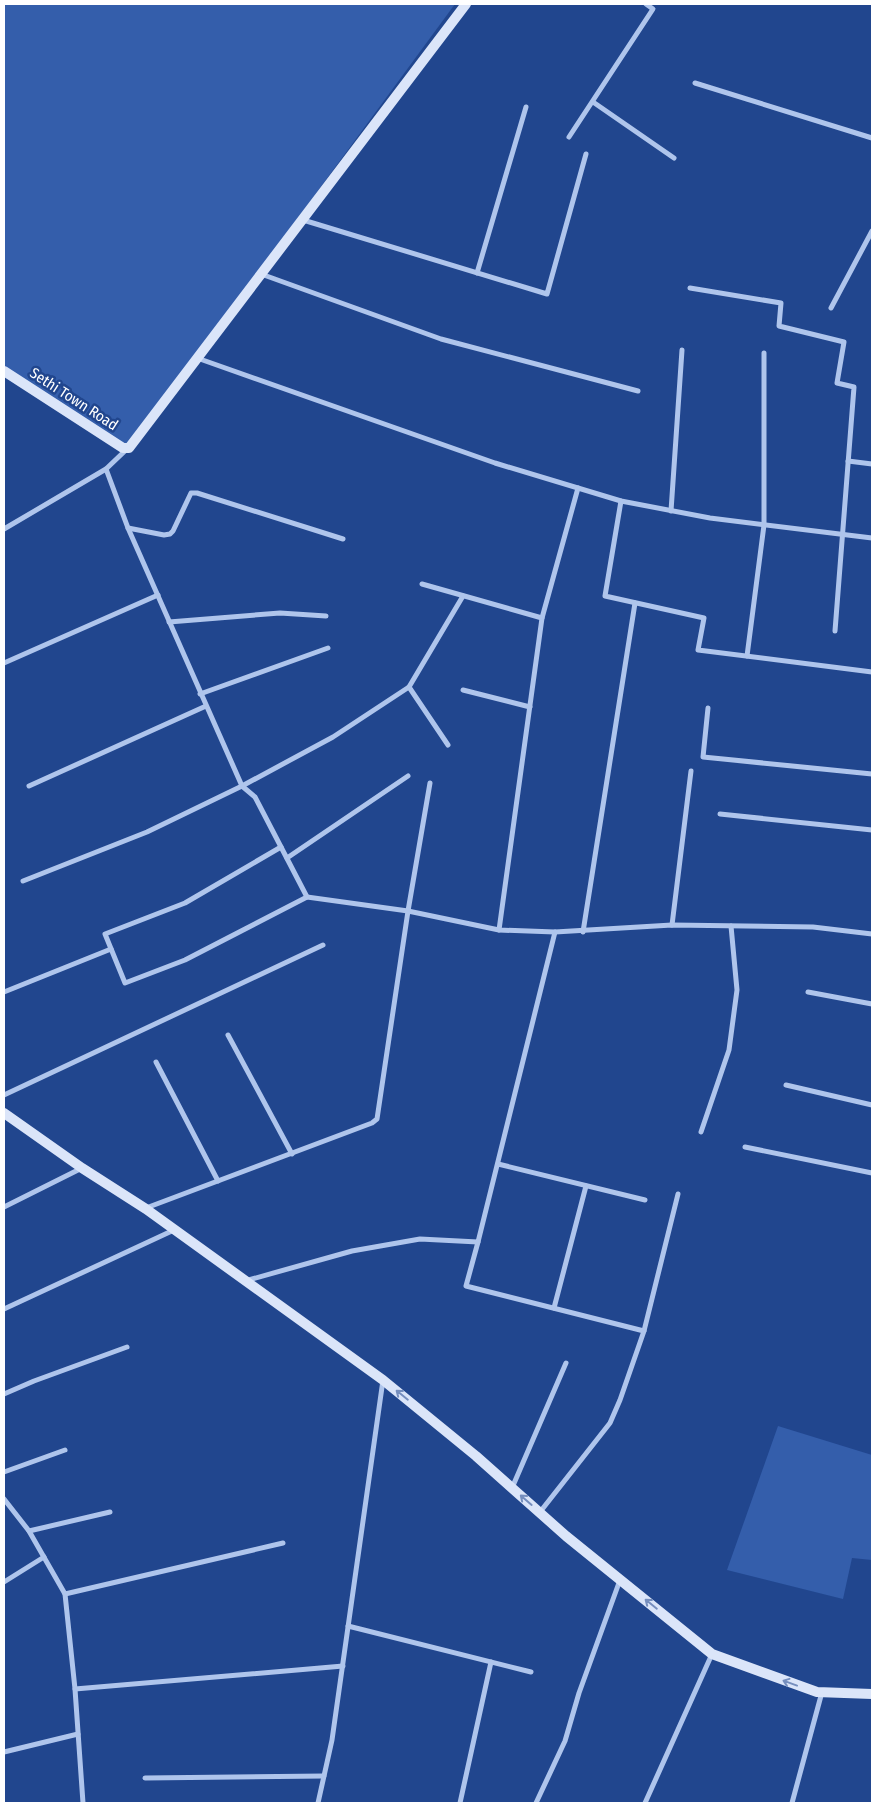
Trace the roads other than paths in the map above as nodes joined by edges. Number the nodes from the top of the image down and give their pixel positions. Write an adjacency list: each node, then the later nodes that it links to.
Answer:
1 (466, 4): 10 (street)
2 (646, 4): 4 (street)
3 (694, 83): 7 (street)
4 (593, 102): 6 (street); 9 (street)
5 (526, 107): 12 (street)
6 (569, 137)
7 (872, 138)
8 (586, 154): 12 (street)
9 (674, 158)
10 (302, 220): 12 (street); 13 (street)
11 (872, 231): 15 (street)
12 (477, 273)
13 (261, 274): 18 (street); 20 (street)
14 (690, 288): 22 (street)
15 (831, 308)
16 (682, 350): 27 (street)
17 (764, 353): 28 (street)
18 (197, 358): 21 (street); 25 (street)
19 (4, 371): 21 (street, Sethi Town Road)
20 (638, 391)
21 (129, 448): 24 (street)
22 (848, 462): 23 (street); 31 (street)
23 (872, 464)
24 (106, 469): 29 (street); 30 (street)
25 (578, 488): 26 (street); 39 (street)
26 (621, 501): 27 (street); 37 (street)
27 (671, 511): 28 (street)
28 (764, 525): 31 (street); 43 (street)
29 (4, 528)
30 (128, 528): 33 (street); 35 (street)
31 (842, 534): 32 (street); 41 (street)
32 (872, 538)
33 (343, 539)
34 (422, 584): 36 (street)
35 (158, 595): 40 (street); 44 (street)
36 (463, 596): 39 (street); 46 (street)
37 (635, 603): 43 (street); 70 (street)
38 (326, 616): 40 (street)
39 (542, 618): 50 (street)
40 (169, 622): 48 (street)
41 (835, 631)
42 (328, 648): 48 (street)
43 (747, 656): 45 (street)
44 (4, 663)
45 (872, 672)
46 (409, 687): 52 (street); 58 (street)
47 (463, 690): 50 (street)
48 (200, 694): 49 (street)
49 (206, 706): 57 (street); 58 (street)
50 (530, 707): 68 (street)
51 (708, 708): 54 (street)
52 (448, 745)
53 (691, 771): 66 (street)
54 (872, 774)
55 (408, 776): 62 (street)
56 (430, 783): 65 (street)
57 (29, 786)
58 (242, 786): 61 (street); 63 (street)
59 (720, 814): 60 (street)
60 (872, 830)
61 (281, 847): 62 (street); 73 (street)
62 (286, 858): 64 (street)
63 (23, 881)
64 (307, 897): 65 (street); 73 (street)
65 (408, 910): 68 (street); 85 (street)
66 (672, 925): 67 (street); 70 (street)
67 (731, 926): 71 (street); 83 (street)
68 (499, 930): 69 (street)
69 (555, 932): 70 (street); 86 (street)
70 (584, 932)
71 (872, 934)
72 (323, 945): 80 (street)
73 (111, 949): 74 (street)
74 (4, 992)
75 (808, 992): 76 (street)
76 (872, 1004)
77 (228, 1035): 85 (street)
78 (156, 1062): 89 (street)
79 (786, 1085): 81 (street)
80 (4, 1095)
81 (872, 1105)
82 (4, 1113): 87 (street)
83 (701, 1132)
84 (745, 1147): 88 (street)
85 (292, 1154): 89 (street)
86 (498, 1164): 90 (street); 96 (street)
87 (82, 1168): 93 (street); 94 (street)
88 (872, 1173)
89 (218, 1181): 94 (street)
90 (586, 1186): 92 (street); 98 (street)
91 (678, 1194): 100 (street)
92 (645, 1200)
93 (4, 1208)
94 (146, 1209): 95 (street)
95 (174, 1230): 97 (street); 99 (street)
96 (478, 1242): 97 (street); 98 (street)
97 (245, 1281): 103 (street)
98 (554, 1308): 100 (street)
99 (4, 1309)
100 (644, 1331): 110 (street)
101 (126, 1347): 104 (street)
102 (566, 1363): 107 (street)
103 (383, 1380): 107 (street, one-way to 103); 117 (street)
104 (4, 1394)
105 (65, 1450): 106 (street)
106 (4, 1472)
107 (512, 1488): 110 (street, one-way to 107)
108 (4, 1499): 111 (street)
109 (110, 1512): 111 (street)
110 (540, 1512): 114 (street)
111 (29, 1531): 113 (street)
112 (283, 1543): 116 (street)
113 (44, 1556): 115 (street); 116 (street)
114 (620, 1579): 118 (street, one-way to 114); 132 (street)
115 (4, 1582)
116 (65, 1594): 122 (street)
117 (348, 1626): 119 (street); 120 (street)
118 (712, 1654): 123 (street, one-way to 118); 133 (street)
119 (491, 1662): 121 (street); 131 (street)
120 (343, 1666): 122 (street); 127 (street)
121 (531, 1672)
122 (75, 1689): 125 (street)
123 (822, 1692): 124 (street); 134 (street)
124 (872, 1694)
125 (78, 1734): 126 (street); 129 (street)
126 (4, 1752)
127 (324, 1776): 128 (street); 130 (street)
128 (145, 1778)
129 (83, 1803)
130 (318, 1803)
131 (460, 1803)
132 (536, 1803)
133 (645, 1803)
134 (792, 1803)

